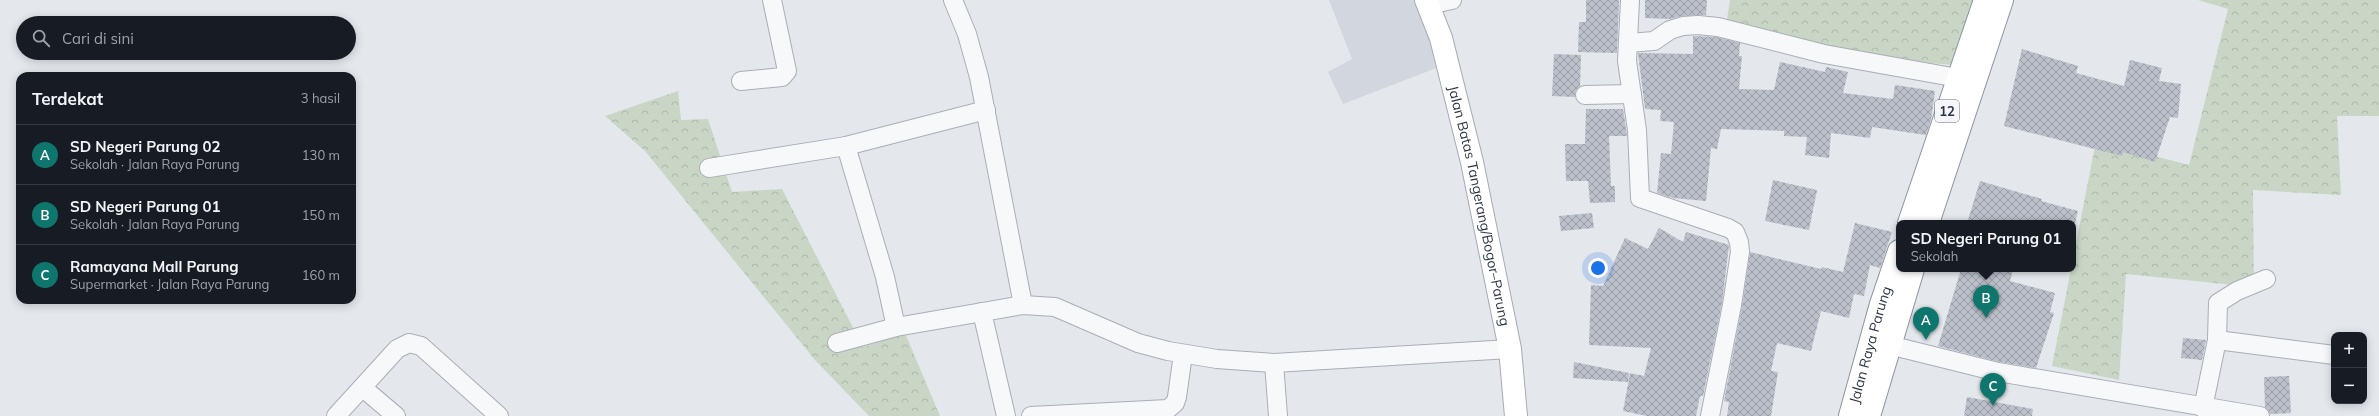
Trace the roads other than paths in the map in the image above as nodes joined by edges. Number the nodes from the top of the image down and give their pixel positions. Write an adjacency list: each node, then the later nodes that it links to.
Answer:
1 (772, 0): 10 (street)
2 (953, 0): 13 (street)
3 (1452, 0): 7 (street)
4 (1630, 0): 8 (street)
5 (1985, 0): 9 (main road, 12)
6 (2002, 0): 17 (main road, 12)
7 (1427, 2): 27 (main road, Jalan Batas Tangerang/Bogor–Parung)
8 (1628, 43): 9 (street); 11 (street)
9 (1958, 78): 16 (main road, 12)
10 (742, 81)
11 (1632, 94): 12 (street); 40 (street)
12 (1585, 95)
13 (986, 110): 14 (street); 21 (street)
14 (846, 146): 15 (street); 23 (street)
15 (709, 168)
16 (1909, 220)
17 (1929, 220)
18 (1896, 266): 26 (main road, Jalan Raya Parung)
19 (1912, 272): 26 (main road, Jalan Raya Parung)
20 (2266, 279): 24 (street)
21 (1023, 305): 22 (street); 28 (street)
22 (982, 312): 23 (street); 36 (street)
23 (896, 327): 25 (street)
24 (2217, 340): 29 (street); 32 (street)
25 (837, 343)
26 (1881, 343): 32 (street); 41 (main road, Jalan Raya Parung); 42 (main road, Jalan Raya Parung)
27 (1510, 349): 30 (street); 39 (main road, Jalan Batas Tangerang/Bogor–Parung)
28 (1183, 354): 30 (street); 37 (street)
29 (2331, 355)
30 (1274, 363): 38 (street)
31 (363, 388): 33 (street); 34 (street); 35 (street)
32 (2203, 408): 43 (street)
33 (336, 416)
34 (396, 416)
35 (498, 416)
36 (1006, 416)
37 (1031, 416)
38 (1278, 416)
39 (1516, 416)
40 (1710, 416)
41 (1850, 416)
42 (1869, 416)
43 (2260, 416)

